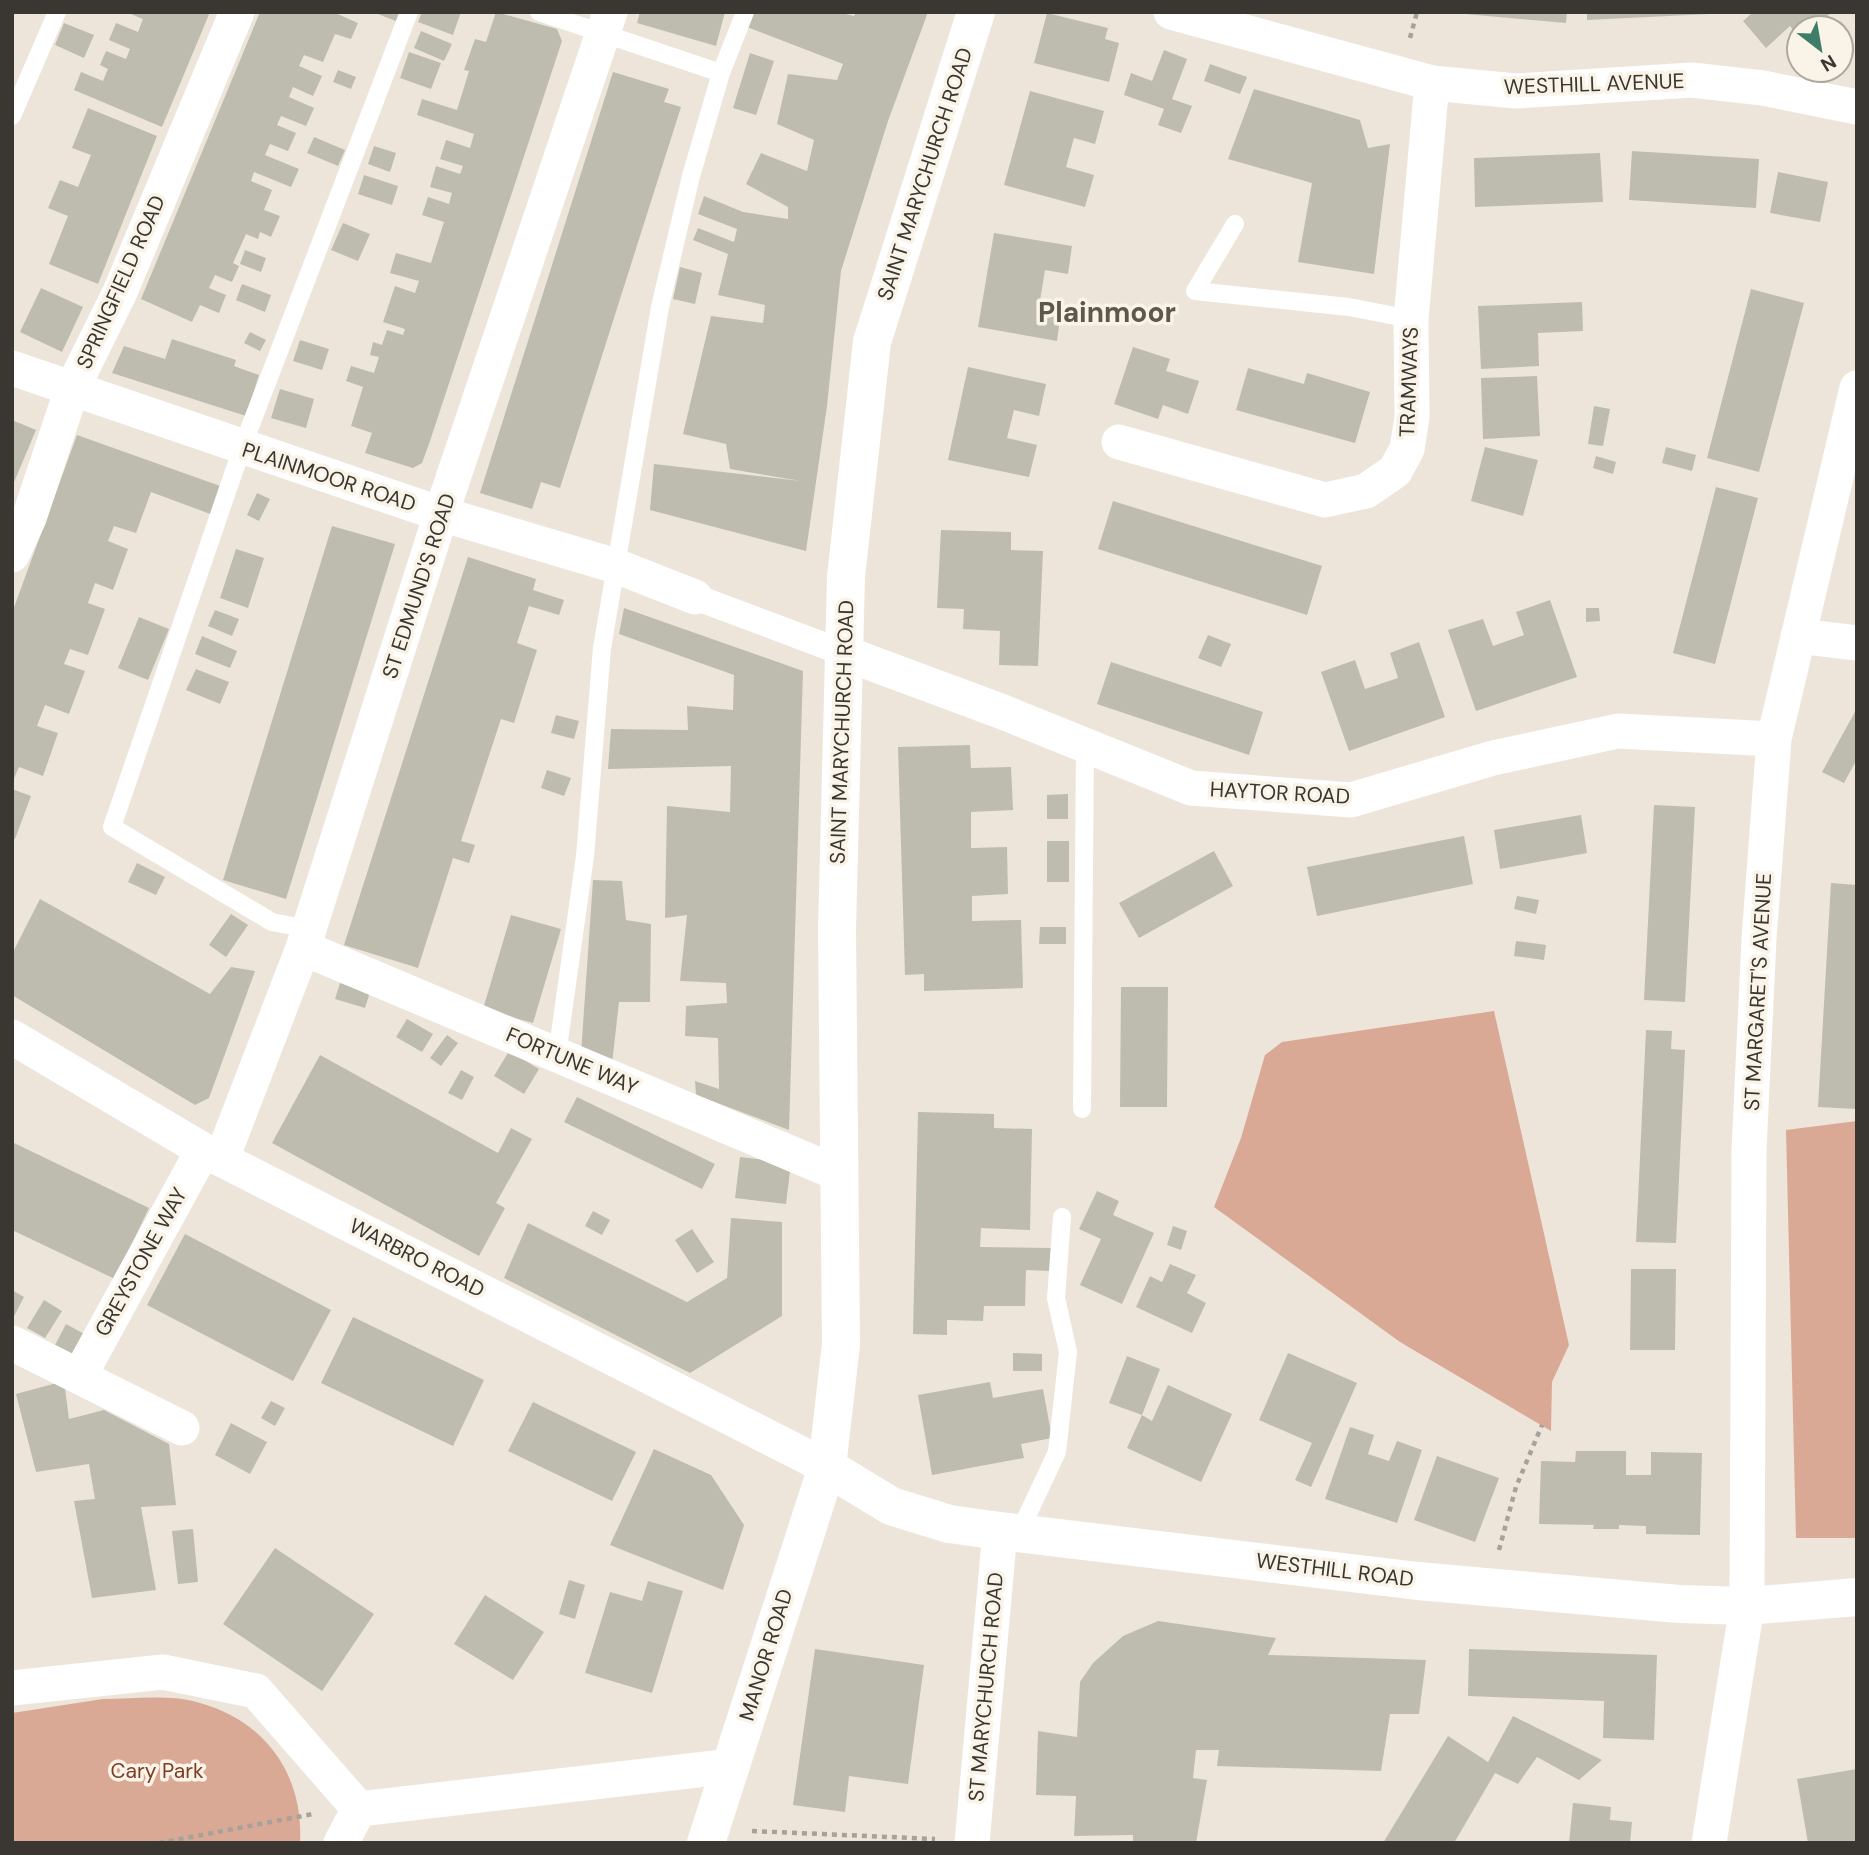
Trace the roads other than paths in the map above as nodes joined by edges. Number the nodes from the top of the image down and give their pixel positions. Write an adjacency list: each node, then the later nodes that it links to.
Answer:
1 (57, 12): 12 (lane)
2 (237, 12): 17 (street, SPRINGFIELD ROAD)
3 (409, 12): 19 (lane)
4 (540, 12): 8 (lane)
5 (745, 12): 9 (lane)
6 (976, 12): 26 (street, SAINT MARYCHURCH ROAD)
7 (1171, 12): 10 (street, WESTHILL AVENUE)
8 (607, 22): 9 (lane); 20 (street, ST EDMUND'S ROAD)
9 (722, 73): 22 (lane)
10 (1432, 83): 11 (street, WESTHILL AVENUE); 14 (street, TRAMWAYS)
11 (1857, 107)
12 (12, 116)
13 (1236, 224): 14 (lane)
14 (1411, 319): 18 (street, TRAMWAYS)
15 (12, 368): 17 (street, PLAINMOOR ROAD)
16 (1857, 388): 24 (street, ST MARGARET'S AVENUE)
17 (72, 389): 19 (street, PLAINMOOR ROAD); 21 (street, SPRINGFIELD ROAD)
18 (1119, 442)
19 (242, 448): 20 (street, PLAINMOOR ROAD); 29 (lane)
20 (441, 514): 22 (street, PLAINMOOR ROAD); 29 (street, ST EDMUND'S ROAD)
21 (12, 555)
22 (615, 566): 23 (street, PLAINMOOR ROAD); 31 (lane)
23 (695, 597): 26 (street, PLAINMOOR ROAD)
24 (1798, 636): 25 (street); 27 (street, ST MARGARET'S AVENUE)
25 (1857, 643)
26 (844, 653): 28 (street, HAYTOR ROAD); 34 (street, SAINT MARYCHURCH ROAD)
27 (1774, 739): 28 (street, HAYTOR ROAD); 42 (street, ST MARGARET'S AVENUE)
28 (1086, 745): 32 (lane)
29 (306, 939): 31 (street, FORTUNE WAY); 33 (street, ST EDMUND'S ROAD)
30 (12, 1037): 33 (street, WARBRO ROAD)
31 (557, 1055): 34 (street, FORTUNE WAY)
32 (1082, 1109)
33 (213, 1154): 37 (street, GREYSTONE WAY); 39 (street, WARBRO ROAD)
34 (840, 1174): 39 (street, SAINT MARYCHURCH ROAD)
35 (1062, 1217): 40 (lane)
36 (12, 1343): 37 (street)
37 (80, 1375): 38 (street)
38 (182, 1428)
39 (827, 1468): 40 (street, WESTHILL ROAD); 44 (street, MANOR ROAD)
40 (1009, 1532): 42 (street, WESTHILL ROAD); 47 (street, ST MARYCHURCH ROAD)
41 (1857, 1597): 42 (street, WESTHILL ROAD)
42 (1747, 1606): 49 (street, ST MARGARET'S AVENUE)
43 (12, 1688): 45 (street)
44 (732, 1766): 45 (street); 46 (street, MANOR ROAD)
45 (359, 1808): 48 (street)
46 (707, 1836)
47 (972, 1842)
48 (341, 1843)
49 (1709, 1843)

